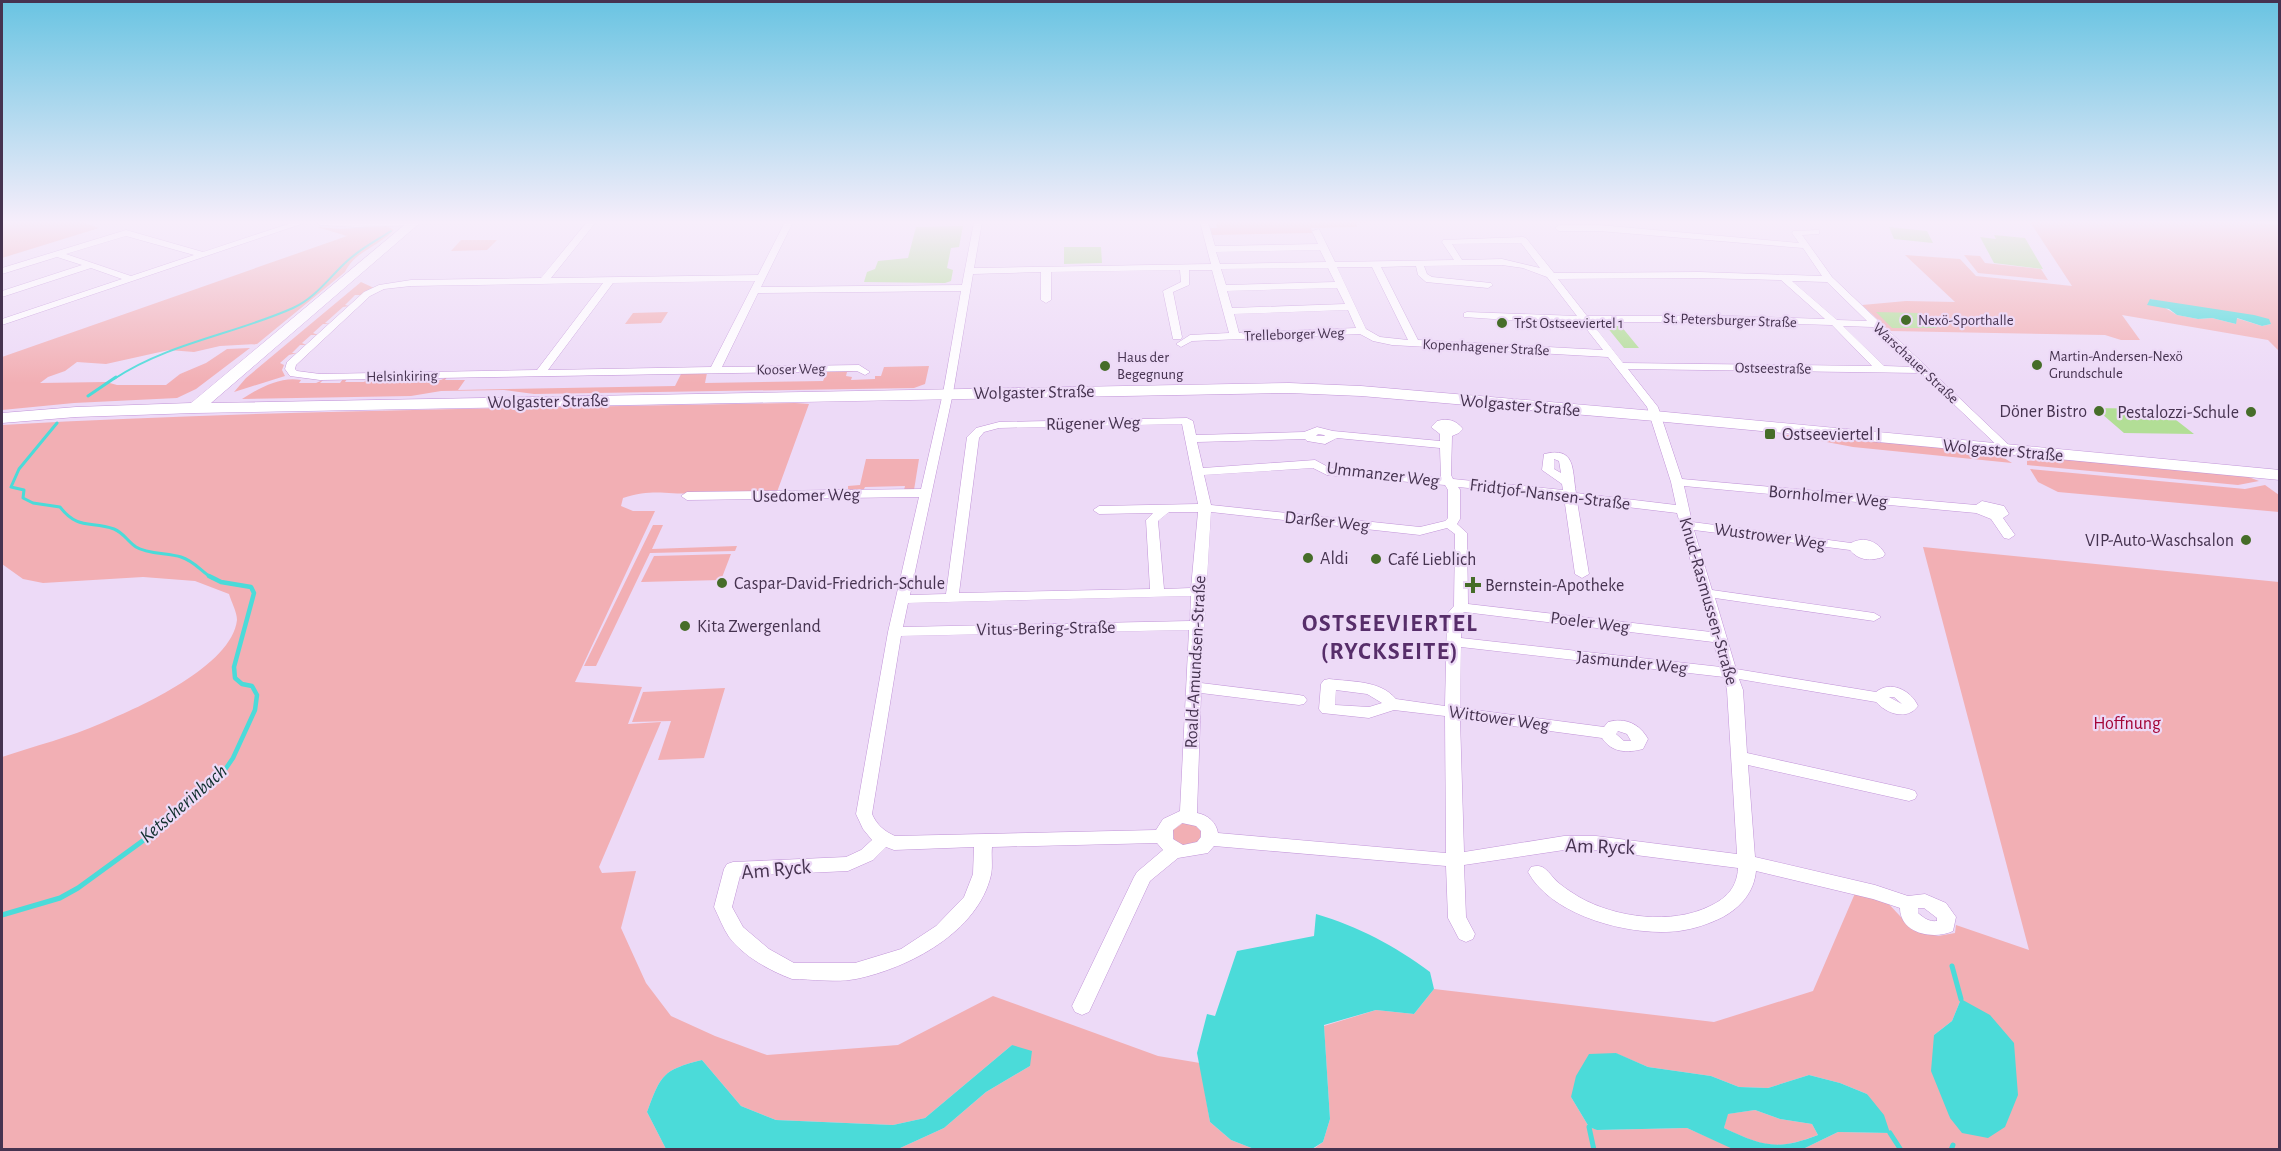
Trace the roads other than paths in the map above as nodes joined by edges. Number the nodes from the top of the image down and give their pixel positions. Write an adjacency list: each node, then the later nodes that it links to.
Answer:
1 (59, 276): 28 (street)
2 (120, 276): 19 (street)
3 (141, 276): 19 (street)
4 (352, 276): 48 (main road)
5 (548, 276): 22 (street)
6 (968, 276): 25 (street)
7 (1046, 276): 29 (street)
8 (1185, 276): 38 (street, Trelleborger Weg)
9 (1218, 276): 26 (street, Trelleborger Weg)
10 (1336, 276): 23 (street, Trelleborger Weg)
11 (1379, 276): 39 (street)
12 (1424, 276): 24 (street)
13 (1553, 276): 14 (street); 33 (street, Knud-Rasmussen-Straße)
14 (1595, 276)
15 (1719, 276): 18 (street)
16 (1827, 276): 20 (street, Warschauer Straße)
17 (761, 278): 21 (street); 27 (street)
18 (1784, 278): 20 (street); 35 (street, Warschauer Straße)
19 (131, 279): 34 (street)
20 (1829, 279): 36 (street, Warschauer Straße)
21 (610, 280): 22 (street); 46 (street)
22 (544, 281): 46 (street, Helsinkiring)
23 (1340, 285): 26 (street); 30 (street, Trelleborger Weg)
24 (1488, 285)
25 (966, 288): 27 (street); 47 (street)
26 (1222, 288): 31 (street, Trelleborger Weg)
27 (755, 290): 43 (street)
28 (2, 294)
29 (1046, 300)
30 (1351, 307): 31 (street, Trelleborger Weg); 37 (street, Trelleborger Weg)
31 (1228, 310): 38 (street, Trelleborger Weg)
32 (1467, 315): 33 (street, St. Petersburger Straße)
33 (1586, 318): 35 (street, St. Petersburger Straße); 40 (street, Knud-Rasmussen-Straße)
34 (2, 322)
35 (1835, 323): 36 (street, St. Petersburger Straße); 42 (street, Warschauer Straße)
36 (1874, 324): 44 (street, Warschauer Straße)
37 (1362, 332): 38 (street, Trelleborger Weg); 39 (street, Kopenhagener Straße)
38 (1235, 336)
39 (1414, 342): 40 (street, Kopenhagener Straße)
40 (1613, 354): 41 (street, Knud-Rasmussen-Straße)
41 (1622, 366): 42 (street, Ostseestraße); 49 (street, Knud-Rasmussen-Straße)
42 (1881, 369): 44 (street, Ostseestraße)
43 (715, 370): 45 (street, Kooser Weg); 46 (street, Helsinkiring)
44 (1923, 370): 54 (street, Warschauer Straße)
45 (865, 372)
46 (540, 374)
47 (948, 393): 48 (main road, Wolgaster Straße); 49 (main road, Wolgaster Straße); 61 (street)
48 (195, 408): 50 (main road, Wolgaster Straße)
49 (1655, 416): 54 (main road, Wolgaster Straße); 59 (street, Knud-Rasmussen-Straße)
50 (2, 418)
51 (1187, 421): 53 (street, Roald-Amundsen-Straße); 75 (street, Rügener Weg)
52 (1326, 438): 53 (street, Ummanzer Weg); 55 (street, Ummanzer Weg); 58 (street, Ummanzer Weg)
53 (1191, 439): 56 (street, Roald-Amundsen-Straße)
54 (2009, 451): 57 (main road, Wolgaster Straße)
55 (1315, 465): 56 (street, Ummanzer Weg); 58 (street, Ummanzer Weg)
56 (1198, 472): 63 (street, Roald-Amundsen-Straße)
57 (2280, 475)
58 (1449, 482): 60 (street, Fridtjof-Nansen-Straße); 67 (street, Fridtjof-Nansen-Straße)
59 (1677, 482): 66 (street, Knud-Rasmussen-Straße); 69 (street, Bornholmer Weg)
60 (1569, 489): 66 (street, Fridtjof-Nansen-Straße); 71 (street)
61 (926, 493): 62 (street, Usedomer Weg); 76 (street)
62 (687, 496)
63 (1205, 508): 64 (street); 67 (street, Darßer Weg); 72 (street, Roald-Amundsen-Straße)
64 (1165, 509): 65 (street); 73 (street)
65 (1099, 510)
66 (1683, 510): 68 (street, Knud-Rasmussen-Straße)
67 (1449, 525): 77 (street)
68 (1686, 525): 70 (street, Wustrower Weg); 74 (street, Knud-Rasmussen-Straße)
69 (2009, 535)
70 (1854, 547)
71 (1582, 574)
72 (1198, 592): 73 (street, Vitus-Bering-Straße); 79 (street, Roald-Amundsen-Straße)
73 (1157, 593): 75 (street, Vitus-Bering-Straße)
74 (1707, 593): 78 (street); 81 (street, Knud-Rasmussen-Straße)
75 (952, 598): 76 (street, Vitus-Bering-Straße)
76 (902, 599): 80 (street)
77 (1461, 607): 81 (street, Poeler Weg); 82 (street)
78 (1874, 617)
79 (1198, 625): 80 (street, Vitus-Bering-Straße); 84 (street, Roald-Amundsen-Straße)
80 (895, 632): 94 (street)
81 (1719, 638): 83 (street, Knud-Rasmussen-Straße)
82 (1454, 642): 83 (street, Jasmunder Weg); 88 (street)
83 (1731, 674): 85 (street, Jasmunder Weg); 90 (street, Knud-Rasmussen-Straße)
84 (1194, 687): 86 (street); 92 (street, Roald-Amundsen-Straße)
85 (1881, 698)
86 (1299, 700)
87 (1391, 704): 88 (street, Wittower Weg)
88 (1452, 712): 89 (street, Wittower Weg); 97 (street)
89 (1608, 733)
90 (1739, 757): 91 (street); 98 (street, Knud-Rasmussen-Straße)
91 (1909, 795)
92 (1188, 817): 93 (street); 96 (street)
93 (1210, 838): 96 (street); 97 (street, Am Ryck)
94 (884, 839): 95 (street); 95 (street, Am Ryck)
95 (983, 841): 96 (street)
96 (1169, 843): 102 (street)
97 (1454, 860): 98 (street, Am Ryck); 101 (street)
98 (1747, 862): 99 (street); 100 (street, Am Ryck)
99 (1537, 872)
100 (1908, 904)
101 (1466, 934)
102 (1082, 1006)

